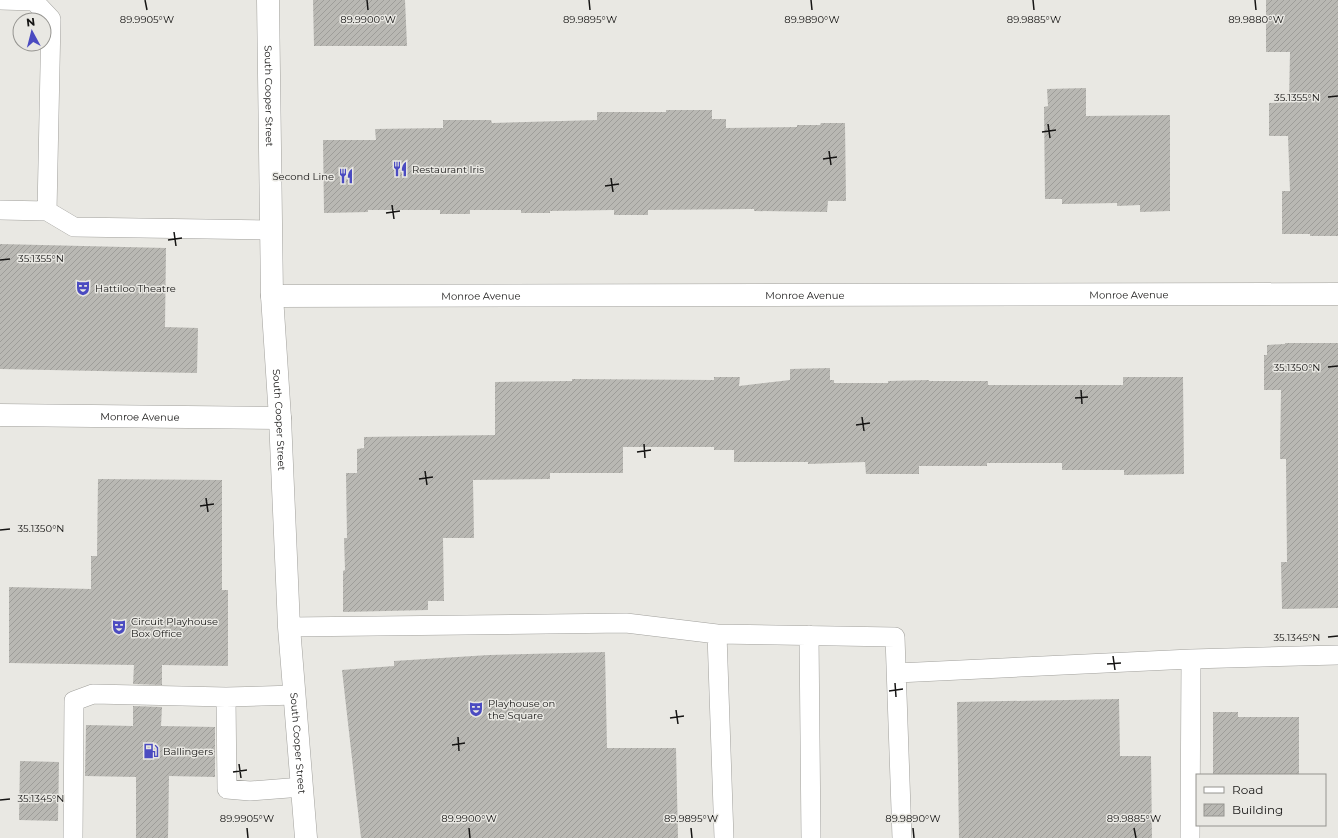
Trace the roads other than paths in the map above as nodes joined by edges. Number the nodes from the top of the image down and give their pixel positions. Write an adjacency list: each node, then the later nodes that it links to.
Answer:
1 (0, 0): 4 (lane)
2 (268, 0): 5 (street, South Cooper Street)
3 (0, 210): 4 (lane)
4 (46, 211): 5 (lane)
5 (271, 230): 7 (street, South Cooper Street)
6 (1338, 294): 7 (street, Monroe Avenue)
7 (272, 296): 9 (street, South Cooper Street)
8 (0, 415): 9 (street, Monroe Avenue)
9 (280, 418): 10 (street, South Cooper Street)
10 (289, 628): 11 (lane); 16 (street, South Cooper Street)
11 (717, 634): 12 (lane); 21 (lane)
12 (810, 636): 15 (lane); 22 (lane)
13 (1338, 655): 14 (lane)
14 (1191, 659): 15 (lane); 24 (lane)
15 (897, 673): 23 (lane)
16 (296, 695): 17 (lane); 18 (street, South Cooper Street)
17 (226, 697): 18 (lane); 19 (lane)
18 (302, 787): 20 (street, South Cooper Street)
19 (73, 838)
20 (306, 838)
21 (724, 838)
22 (810, 838)
23 (902, 838)
24 (1190, 838)

